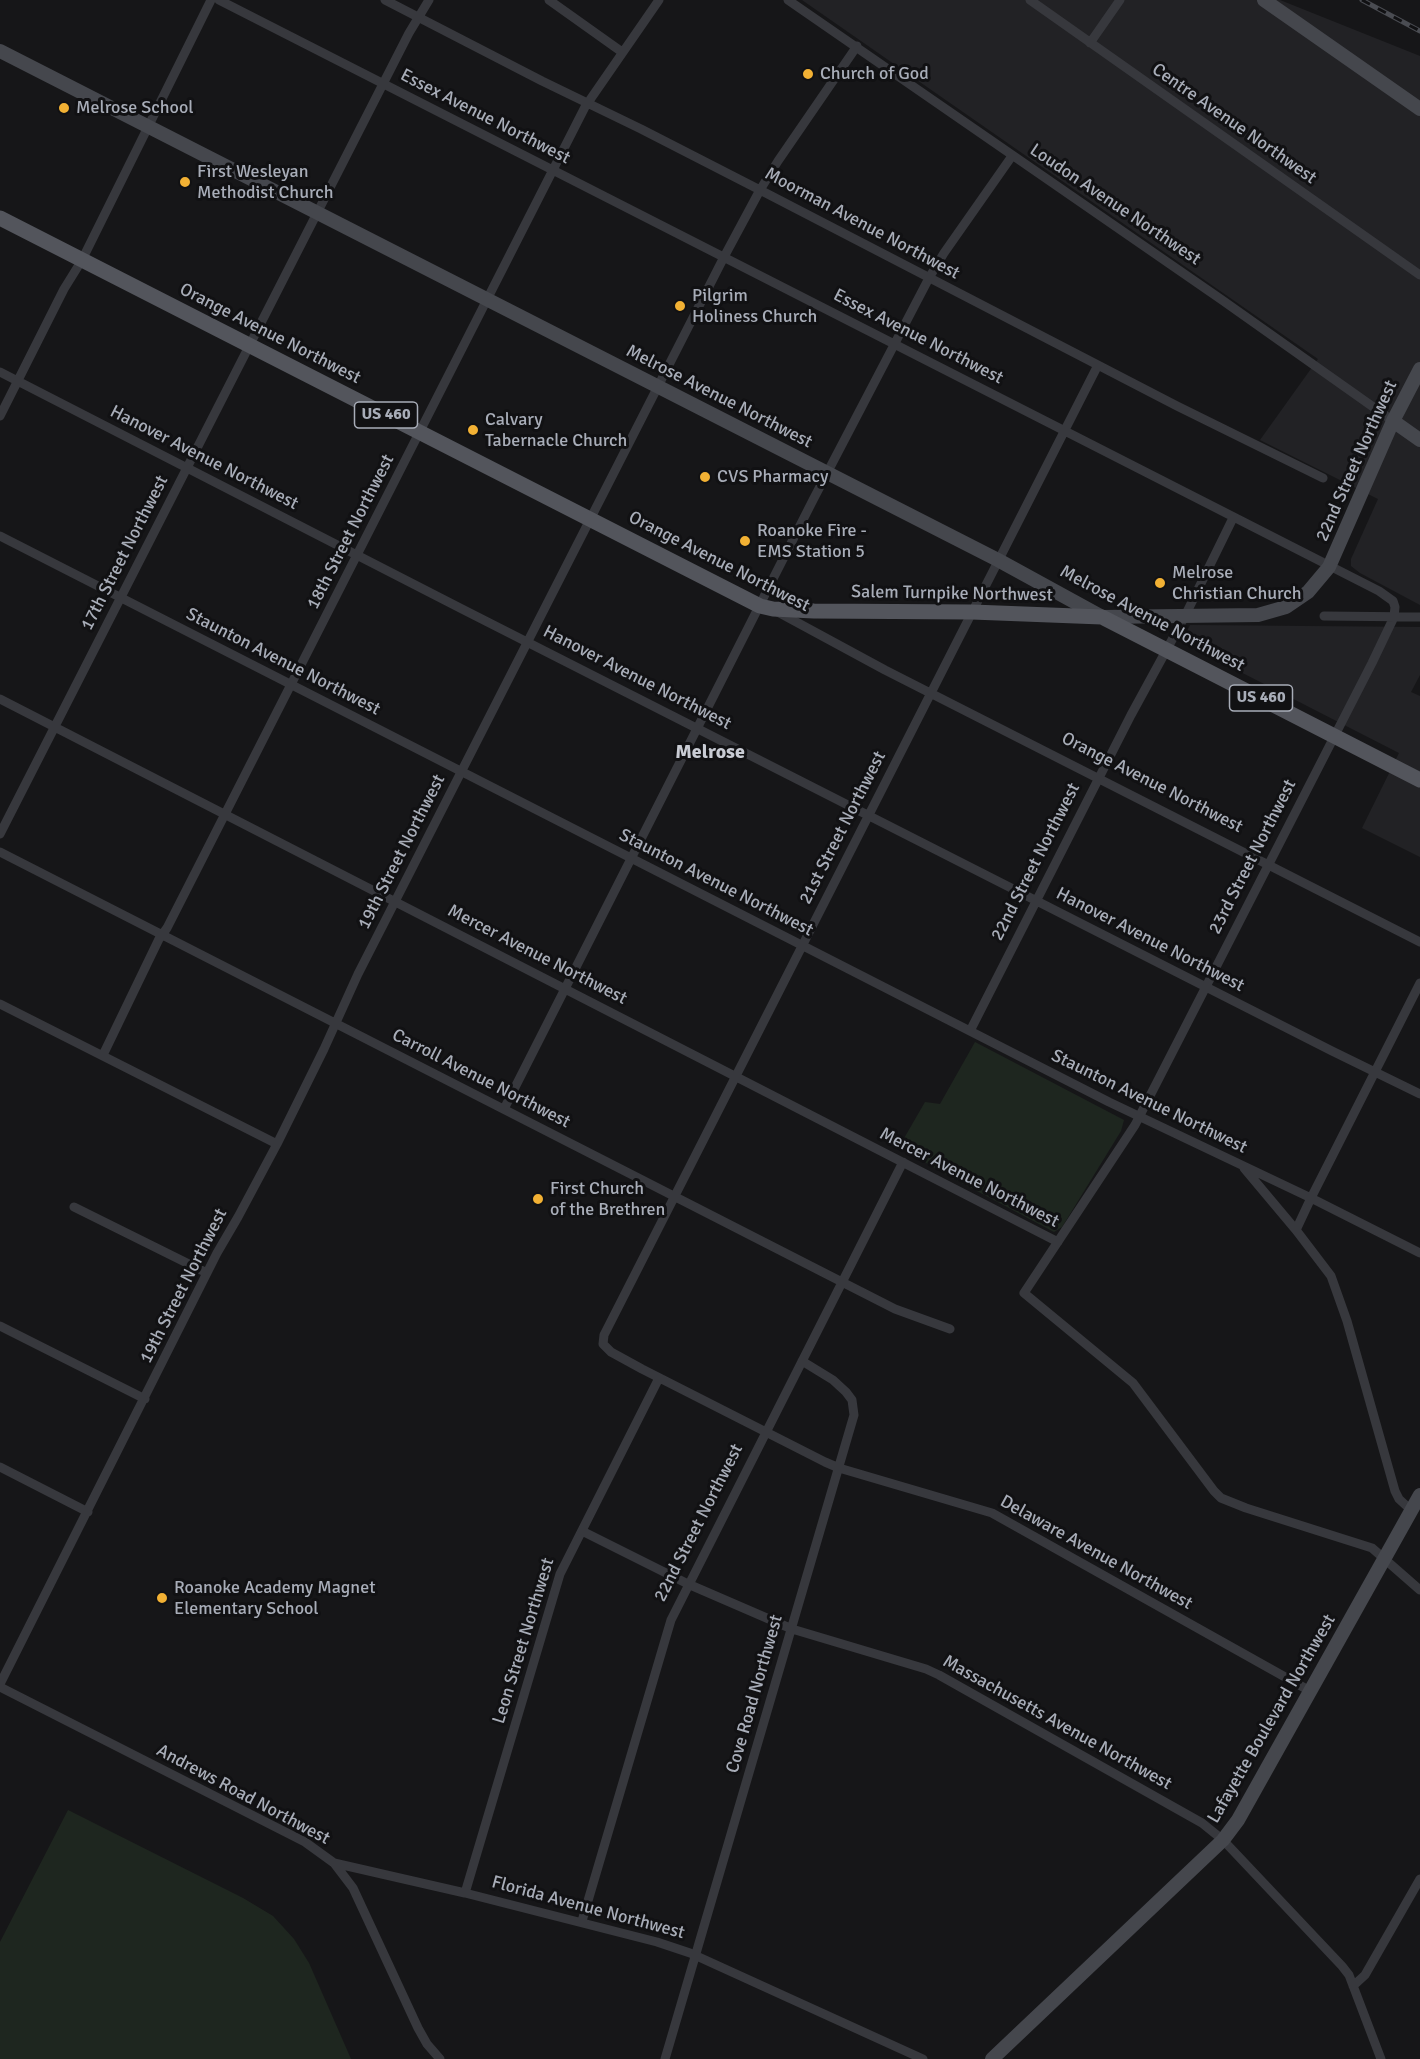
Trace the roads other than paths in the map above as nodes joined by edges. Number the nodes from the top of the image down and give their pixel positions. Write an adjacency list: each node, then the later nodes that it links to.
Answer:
1 (211, 0): 19 (street)
2 (219, 0): 16 (street, Essex Avenue Northwest)
3 (385, 0): 11 (street, Moorman Avenue Northwest)
4 (429, 0): 11 (street, 17th Street Northwest)
5 (549, 0): 15 (street)
6 (659, 0): 15 (street, 18th Street Northwest)
7 (788, 0): 13 (street, Loudon Avenue Northwest)
8 (1029, 0): 12 (street, Centre Avenue Northwest)
9 (1120, 0): 12 (street)
10 (1264, 0): 18 (street)
11 (418, 17): 16 (street, 17th Street Northwest); 17 (street, Moorman Avenue Northwest)
12 (1090, 43): 27 (street, Centre Avenue Northwest)
13 (857, 46): 20 (street, Loudon Avenue Northwest); 22 (street, 19th Street Northwest)
14 (0, 51): 19 (street, Melrose Avenue Northwest)
15 (622, 52): 17 (street, 18th Street Northwest)
16 (383, 84): 21 (street, Essex Avenue Northwest); 23 (street, 17th Street Northwest)
17 (588, 103): 21 (street, 18th Street Northwest); 22 (street, Moorman Avenue Northwest)
18 (1420, 109)
19 (147, 127): 23 (street, Melrose Avenue Northwest); 26 (street)
20 (1012, 156): 28 (street); 38 (street, Loudon Avenue Northwest)
21 (553, 170): 25 (street, Essex Avenue Northwest); 29 (street, 18th Street Northwest)
22 (760, 190): 25 (street, 19th Street Northwest); 28 (street, Moorman Avenue Northwest)
23 (317, 213): 29 (street, Melrose Avenue Northwest); 31 (street, 17th Street Northwest)
24 (0, 218): 26 (main road, Orange Avenue Northwest / US 460)
25 (724, 257): 30 (street, Essex Avenue Northwest); 36 (street, 19th Street Northwest)
26 (82, 260): 31 (main road, Orange Avenue Northwest / US 460); 35 (street)
27 (1420, 275)
28 (929, 278): 30 (street); 32 (street, Moorman Avenue Northwest)
29 (487, 300): 36 (street, Melrose Avenue Northwest); 40 (street, 18th Street Northwest)
30 (894, 344): 39 (street, Essex Avenue Northwest); 43 (street)
31 (250, 346): 40 (main road, Orange Avenue Northwest / US 460); 42 (street, 17th Street Northwest)
32 (1098, 365): 39 (street, 21st Street Northwest); 44 (street, Moorman Avenue Northwest)
33 (1420, 369): 38 (street, 22nd Street Northwest)
34 (0, 372): 35 (street, Hanover Avenue Northwest)
35 (18, 381): 37 (street); 42 (street, Hanover Avenue Northwest)
36 (658, 387): 43 (street, Melrose Avenue Northwest); 46 (street, 19th Street Northwest)
37 (0, 416)
38 (1393, 421): 41 (street, Loudon Avenue Northwest); 50 (street, 22nd Street Northwest)
39 (1064, 430): 45 (street, Essex Avenue Northwest); 49 (street, 21st Street Northwest)
40 (420, 432): 46 (main road, Orange Avenue Northwest / US 460); 48 (street, 18th Street Northwest)
41 (1420, 440)
42 (187, 467): 48 (street, Hanover Avenue Northwest); 51 (street, 17th Street Northwest)
43 (827, 474): 49 (street, Melrose Avenue Northwest); 52 (street)
44 (1323, 478)
45 (1233, 518): 50 (street, Essex Avenue Northwest); 54 (street, 22nd Street Northwest)
46 (590, 519): 52 (main road, Orange Avenue Northwest / US 460); 60 (street, 19th Street Northwest)
47 (0, 536): 51 (street, Staunton Avenue Northwest)
48 (358, 554): 60 (street, Hanover Avenue Northwest); 62 (street, 18th Street Northwest)
49 (998, 560): 53 (street, 21st Street Northwest); 57 (street, Melrose Avenue Northwest)
50 (1329, 567): 55 (street, 22nd Street Northwest); 58 (street, Essex Avenue Northwest)
51 (122, 598): 62 (street, Staunton Avenue Northwest); 65 (street, 17th Street Northwest)
52 (766, 607): 53 (main road, Salem Turnpike Northwest / US 460); 63 (street, Orange Avenue Northwest); 66 (street)
53 (972, 612): 57 (main road, Salem Turnpike Northwest / US 460); 63 (street, 21st Street Northwest)
54 (1185, 616): 55 (street, Salem Turnpike Northwest); 57 (street, Salem Turnpike Northwest); 61 (street, 22nd Street Northwest)
55 (1238, 616)
56 (1324, 616): 58 (street)
57 (1102, 617): 61 (main road, Melrose Avenue Northwest / US 460)
58 (1394, 617): 59 (street); 67 (street, 23rd Street Northwest)
59 (1420, 617)
60 (528, 642): 66 (street, Hanover Avenue Northwest); 68 (street, 19th Street Northwest)
61 (1166, 649): 67 (main road, Melrose Avenue Northwest / US 460); 69 (street, 22nd Street Northwest)
62 (291, 685): 68 (street, Staunton Avenue Northwest); 71 (street, 18th Street Northwest)
63 (931, 692): 69 (street, Orange Avenue Northwest); 72 (street, 21st Street Northwest)
64 (0, 699): 65 (street, Mercer Avenue Northwest)
65 (54, 728): 71 (street, Mercer Avenue Northwest); 73 (street, 17th Street Northwest)
66 (698, 728): 72 (street, Hanover Avenue Northwest); 75 (street)
67 (1334, 735): 70 (main road, Melrose Avenue Northwest / US 460); 76 (street, 23rd Street Northwest)
68 (462, 771): 75 (street, Staunton Avenue Northwest); 78 (street, 19th Street Northwest)
69 (1100, 778): 76 (street, Orange Avenue Northwest); 77 (street, 22nd Street Northwest)
70 (1420, 780)
71 (225, 814): 78 (street, Mercer Avenue Northwest); 79 (street, 18th Street Northwest)
72 (868, 815): 77 (street, Hanover Avenue Northwest); 81 (street, 21st Street Northwest)
73 (0, 834)
74 (0, 852): 79 (street, Carroll Avenue Northwest)
75 (632, 858): 81 (street, Staunton Avenue Northwest); 84 (street)
76 (1268, 865): 80 (street, Orange Avenue Northwest); 83 (street, 23rd Street Northwest)
77 (1036, 900): 83 (street, Hanover Avenue Northwest); 87 (street, 22nd Street Northwest)
78 (396, 901): 84 (street, Mercer Avenue Northwest); 86 (street, 19th Street Northwest)
79 (162, 935): 86 (street, Carroll Avenue Northwest); 88 (street, 18th Street Northwest)
80 (1420, 942)
81 (803, 945): 87 (street, Staunton Avenue Northwest); 90 (street, 21st Street Northwest)
82 (1420, 983): 89 (street)
83 (1206, 987): 89 (street, Hanover Avenue Northwest); 93 (street, 23rd Street Northwest)
84 (565, 988): 90 (street, Mercer Avenue Northwest); 92 (street)
85 (0, 1004): 88 (street)
86 (336, 1023): 92 (street, Carroll Avenue Northwest); 94 (street, 19th Street Northwest)
87 (970, 1031): 93 (street, Staunton Avenue Northwest)
88 (103, 1055): 94 (street)
89 (1374, 1072): 91 (street, Hanover Avenue Northwest); 98 (street)
90 (735, 1076): 95 (street, Mercer Avenue Northwest); 97 (street, 21st Street Northwest)
91 (1420, 1094)
92 (504, 1109): 97 (street, Carroll Avenue Northwest)
93 (1139, 1117): 96 (street, Staunton Avenue Northwest); 101 (street, 23rd Street Northwest)
94 (276, 1144): 103 (street, 19th Street Northwest)
95 (903, 1162): 101 (street, Mercer Avenue Northwest); 104 (street, 22nd Street Northwest)
96 (1242, 1166): 98 (street, Staunton Avenue Northwest); 100 (street)
97 (675, 1196): 104 (street, Carroll Avenue Northwest); 107 (street, 21st Street Northwest)
98 (1311, 1198): 100 (street); 102 (street, Staunton Avenue Northwest)
99 (75, 1207): 103 (street)
100 (1296, 1230): 115 (street)
101 (1058, 1242): 118 (street, 23rd Street Northwest)
102 (1420, 1253)
103 (207, 1273): 110 (street, 19th Street Northwest)
104 (842, 1282): 106 (street, Carroll Avenue Northwest); 108 (street, 22nd Street Northwest)
105 (0, 1326): 110 (street)
106 (950, 1329)
107 (603, 1338): 109 (street, Delaware Avenue Northwest)
108 (802, 1361): 111 (street, 22nd Street Northwest); 113 (street, Cove Road Northwest)
109 (659, 1378): 111 (street, Delaware Avenue Northwest); 117 (street, Leon Street Northwest)
110 (145, 1399): 116 (street, 19th Street Northwest)
111 (766, 1431): 113 (street, Delaware Avenue Northwest); 119 (street, 22nd Street Northwest)
112 (0, 1467): 116 (street)
113 (839, 1468): 121 (street, Cove Road Northwest); 123 (street, Delaware Avenue Northwest)
114 (1420, 1495): 115 (street, Lafayette Boulevard Northwest)
115 (1411, 1510): 118 (street, Lafayette Boulevard Northwest)
116 (87, 1512): 122 (street, 19th Street Northwest)
117 (582, 1531): 119 (street, Massachusetts Avenue Northwest); 127 (street, Leon Street Northwest)
118 (1385, 1557): 120 (street); 123 (street, Lafayette Boulevard Northwest)
119 (688, 1584): 121 (street, Massachusetts Avenue Northwest); 128 (street, 22nd Street Northwest)
120 (1420, 1590)
121 (792, 1629): 124 (street, Massachusetts Avenue Northwest); 129 (street, Cove Road Northwest)
122 (0, 1686): 125 (street, Andrews Road Northwest)
123 (1310, 1691): 124 (street, Lafayette Boulevard Northwest)
124 (1223, 1840): 130 (street, Massachusetts Avenue Northwest); 134 (street, Lafayette Boulevard Northwest)
125 (334, 1863): 127 (street, Florida Avenue Northwest); 131 (street, Andrews Road Northwest)
126 (1420, 1880): 130 (street)
127 (465, 1893): 128 (street, Florida Avenue Northwest)
128 (582, 1922): 129 (street, Florida Avenue Northwest)
129 (696, 1956): 132 (street, Cove Road Northwest); 133 (street, Florida Avenue Northwest)
130 (1353, 1986): 135 (street, Massachusetts Avenue Northwest)
131 (440, 2059)
132 (665, 2059)
133 (923, 2059)
134 (992, 2059)
135 (1381, 2059)

